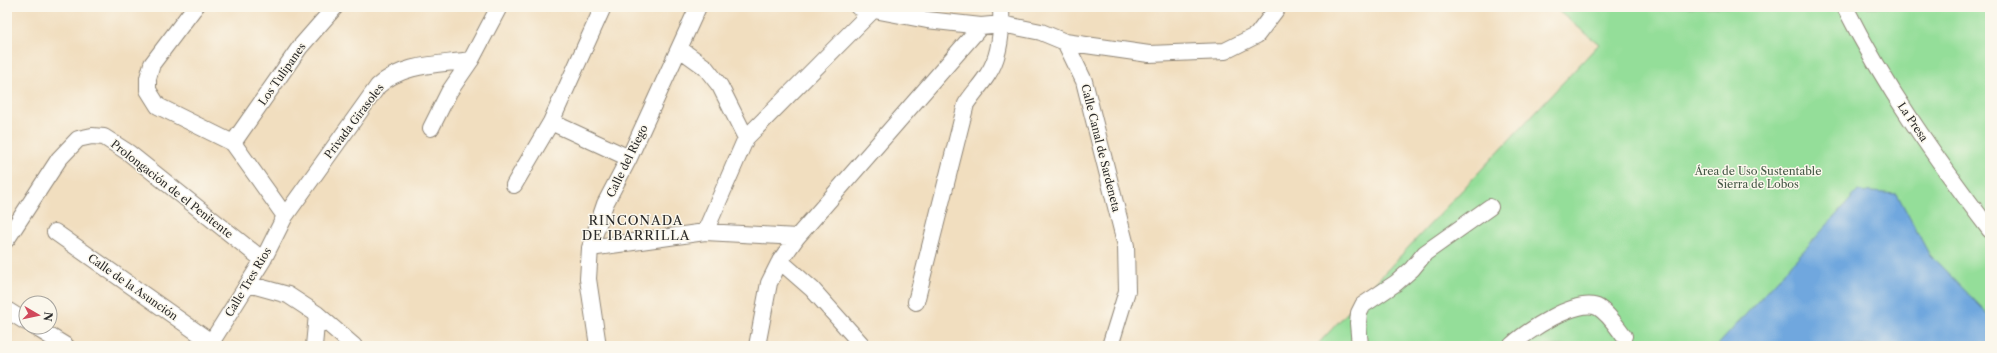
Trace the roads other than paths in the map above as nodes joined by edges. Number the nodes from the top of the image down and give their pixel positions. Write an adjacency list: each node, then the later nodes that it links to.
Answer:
1 (195, 7): 18 (street)
2 (336, 7): 18 (street, Los Tulipanes)
3 (499, 7): 14 (street)
4 (603, 7): 15 (street)
5 (698, 7): 13 (street, Calle del Riego)
6 (1000, 7): 10 (street)
7 (1278, 7): 12 (street)
8 (1845, 7): 23 (street, La Presa)
9 (865, 9): 11 (street); 17 (street)
10 (1002, 24): 11 (street); 12 (street); 32 (street)
11 (981, 26): 26 (street)
12 (1065, 42): 45 (street, Calle Canal de Sardeneta)
13 (680, 49): 17 (street); 19 (street, Calle del Riego)
14 (471, 60): 16 (street); 22 (street, Privada Girasoles)
15 (551, 122): 19 (street); 20 (street)
16 (431, 128)
17 (746, 138): 25 (street)
18 (233, 143): 22 (street)
19 (629, 158): 28 (street, Calle del Riego)
20 (514, 185)
21 (1490, 207): 46 (street)
22 (285, 216): 29 (street, Calle Tres Rios)
23 (1990, 230)
24 (55, 232): 38 (street, Calle de la Asunción)
25 (705, 232): 26 (street); 28 (street)
26 (797, 237): 30 (street)
27 (7, 239): 29 (street, Prolongación de el Penitente)
28 (590, 248): 42 (street, Calle del Riego)
29 (263, 260): 31 (street, Calle Tres Rios)
30 (780, 260): 43 (street); 44 (street)
31 (248, 284): 34 (street); 38 (street, Calle Tres Rios)
32 (916, 302)
33 (7, 310): 35 (street)
34 (317, 314): 40 (street); 41 (street)
35 (18, 317)
36 (48, 335): 39 (street)
37 (1624, 336): 47 (street)
38 (210, 344)
39 (66, 346)
40 (314, 346)
41 (354, 346)
42 (598, 346)
43 (757, 346)
44 (863, 346)
45 (1110, 346)
46 (1360, 346)
47 (1511, 346)

